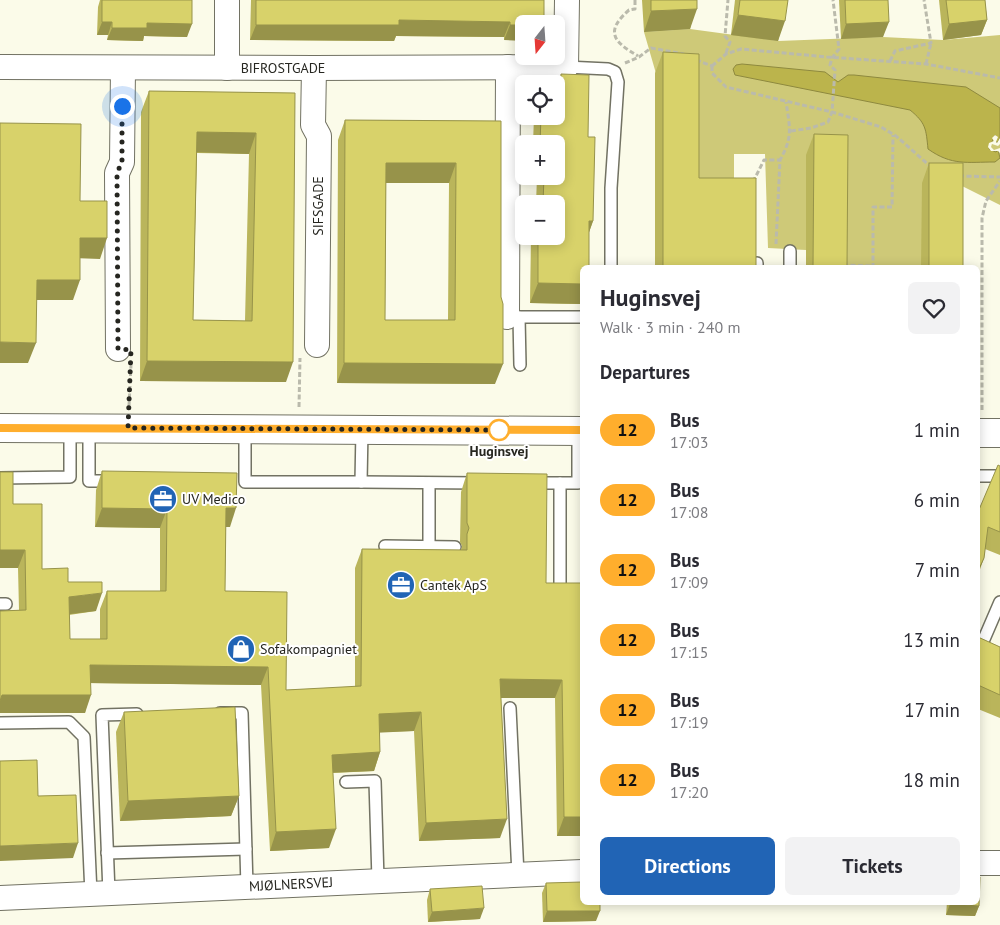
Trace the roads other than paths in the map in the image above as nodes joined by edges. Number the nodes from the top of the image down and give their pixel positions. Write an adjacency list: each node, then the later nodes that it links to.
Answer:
1 (226, 0): 7 (street)
2 (566, 0): 5 (street)
3 (0, 66): 6 (street, BIFROSTGADE)
4 (508, 67): 5 (street, BIFROSTGADE); 8 (street, BIFROSTGADE); 12 (street)
5 (566, 67): 10 (lane)
6 (123, 68): 7 (street, BIFROSTGADE); 15 (street)
7 (227, 68): 8 (street, BIFROSTGADE)
8 (314, 68): 14 (street, SIFSGADE)
9 (790, 251): 11 (lane)
10 (611, 265)
11 (790, 265)
12 (513, 317): 13 (lane); 16 (lane)
13 (580, 317)
14 (317, 345)
15 (118, 349)
16 (520, 365)
17 (0, 428): 18 (street)
18 (79, 428): 19 (street); 24 (lane); 25 (lane)
19 (245, 429): 20 (street); 26 (lane)
20 (362, 430): 21 (street); 26 (lane)
21 (580, 430): 30 (lane)
22 (980, 476): 23 (lane)
23 (1000, 476)
24 (0, 478)
25 (128, 481)
26 (361, 482): 27 (lane)
27 (429, 483): 28 (lane); 32 (lane)
28 (494, 483)
29 (522, 483): 30 (lane)
30 (560, 483): 34 (lane)
31 (385, 546): 32 (lane)
32 (429, 547): 33 (lane)
33 (455, 547)
34 (560, 594)
35 (1000, 602): 36 (lane)
36 (980, 647)
37 (510, 708): 47 (lane)
38 (204, 713): 42 (lane)
39 (148, 714): 43 (lane)
40 (0, 723): 50 (lane)
41 (346, 782): 48 (lane)
42 (246, 849): 43 (lane); 49 (lane)
43 (107, 853): 50 (lane)
44 (980, 863): 45 (street)
45 (1000, 863)
46 (580, 872): 47 (street, MJØLNERSVEJ)
47 (518, 875): 48 (street, MJØLNERSVEJ)
48 (378, 880): 49 (street, MJØLNERSVEJ)
49 (247, 886): 50 (street, MJØLNERSVEJ)
50 (100, 893): 51 (street, MJØLNERSVEJ)
51 (0, 898)

